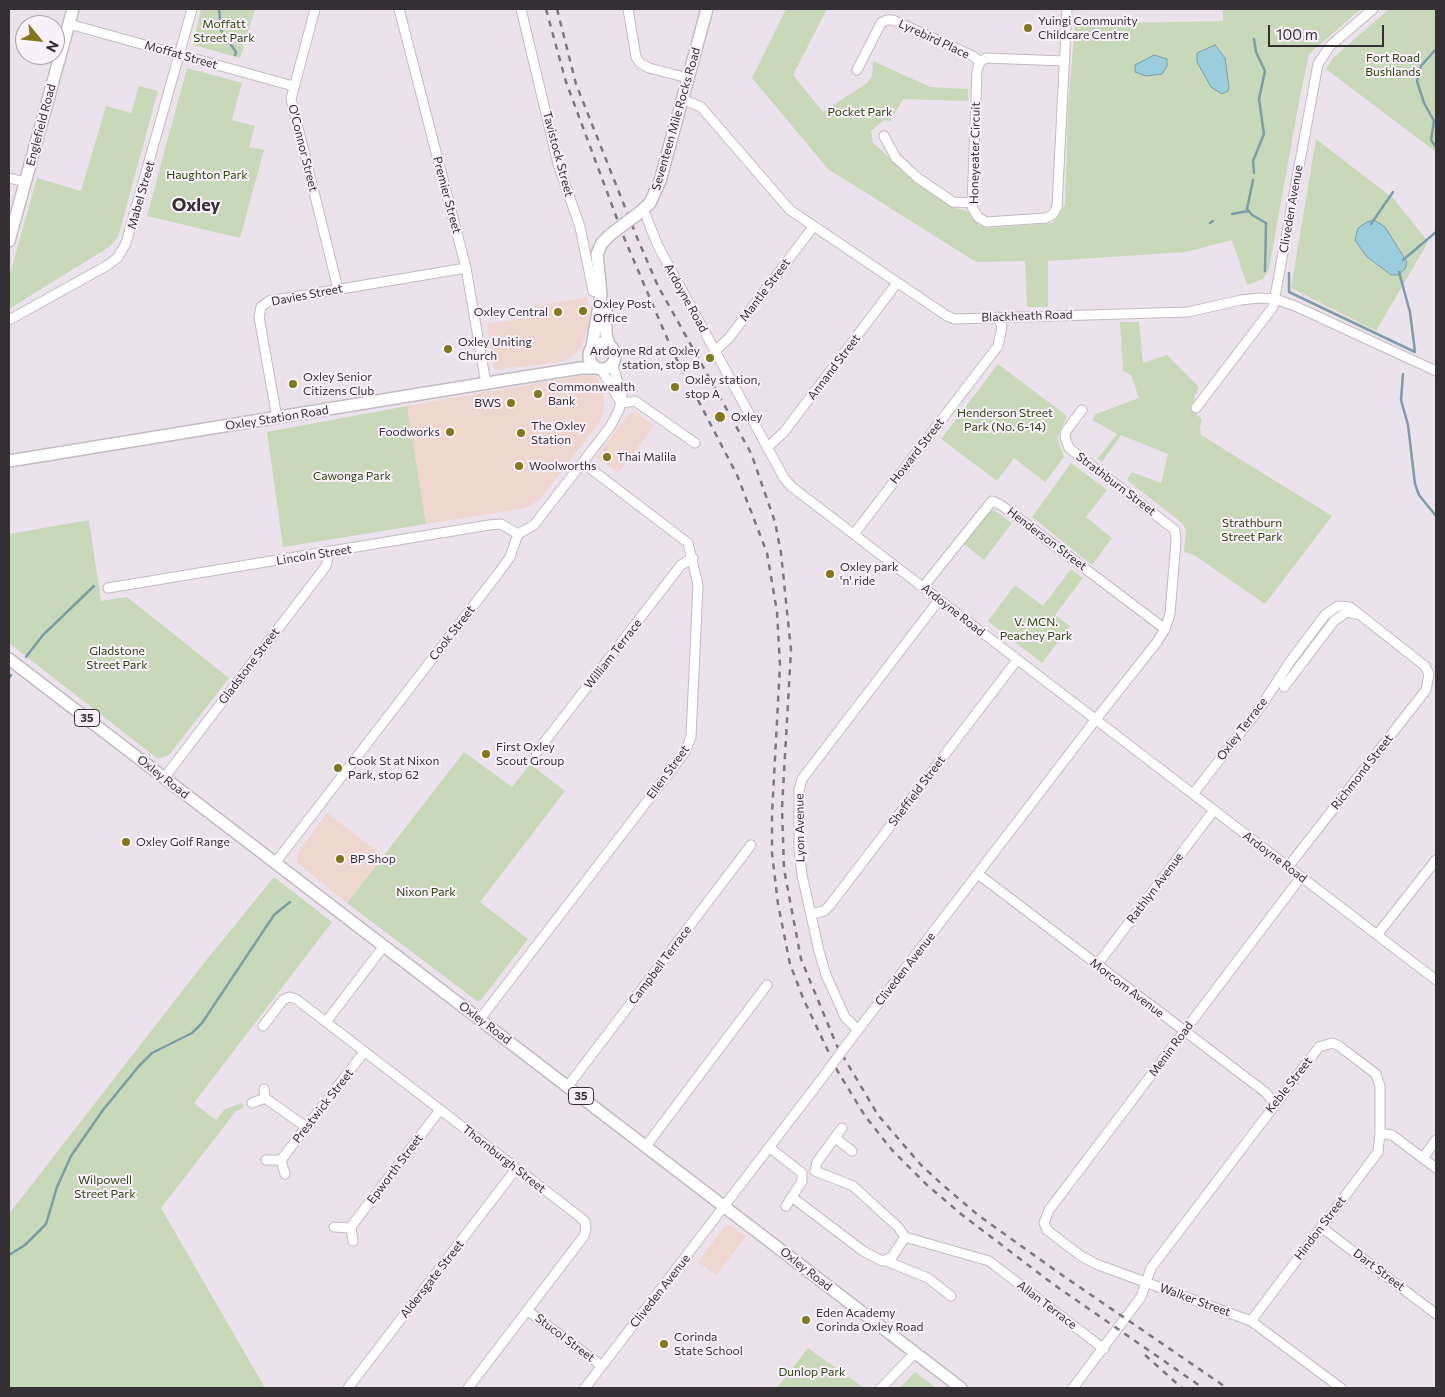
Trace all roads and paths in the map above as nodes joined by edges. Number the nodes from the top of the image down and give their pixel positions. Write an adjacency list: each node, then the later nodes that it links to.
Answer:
1 (73, 9): 10 (main road, Englefield Road)
2 (192, 9): 11 (street, Mabel Street)
3 (315, 9): 16 (street, O'Connor Street)
4 (400, 9): 25 (street, Premier Street)
5 (521, 9): 28 (street, Tavistock Street)
6 (628, 9): 15 (street)
7 (707, 9): 15 (main road, Seventeen Mile Rocks Road)
8 (1067, 9): 12 (street, Honeyeater Circuit)
9 (1373, 9): 29 (street, Cliveden Avenue)
10 (69, 24): 11 (street, Moffat Street); 20 (main road, Englefield Road)
11 (180, 54): 16 (street, Moffat Street); 31 (street, Mabel Street)
12 (1064, 61): 13 (street); 21 (street, Honeyeater Circuit)
13 (980, 62): 14 (street, Lyrebird Place); 21 (street, Honeyeater Circuit)
14 (857, 70)
15 (688, 78): 17 (main road, Seventeen Mile Rocks Road)
16 (293, 86): 27 (street, O'Connor Street)
17 (682, 99): 22 (main road, Seventeen Mile Rocks Road); 23 (street, Blackheath Road)
18 (884, 136): 21 (street)
19 (9, 178): 20 (street)
20 (25, 182): 24 (main road, Englefield Road)
21 (972, 203)
22 (641, 211): 28 (main road, Seventeen Mile Rocks Road, bridge); 34 (street, Ardoyne Road)
23 (813, 227): 26 (street, Blackheath Road); 34 (street, Mantle Street)
24 (9, 241)
25 (466, 268): 27 (street, Davies Street); 39 (street, Premier Street)
26 (897, 283): 30 (street, Blackheath Road); 45 (street, Annand Street)
27 (338, 288): 43 (street, Davies Street)
28 (601, 294): 32 (main road, Seventeen Mile Rocks Road); 33 (main road, Seventeen Mile Rocks Road)
29 (1275, 299): 30 (street, Blackheath Road); 37 (street, Blackheath Road); 41 (street, Cliveden Avenue)
30 (998, 316): 50 (street, Howard Street)
31 (9, 320)
32 (609, 345): 33 (main road); 35 (main road)
33 (591, 349): 36 (main road); 38 (main road, Oxley Station Road)
34 (715, 351): 45 (street, Ardoyne Road)
35 (612, 364): 36 (main road); 40 (street)
36 (599, 369): 38 (main road, Oxley Station Road); 40 (street)
37 (1436, 371)
38 (545, 374): 39 (main road, Oxley Station Road)
39 (486, 384): 43 (main road, Oxley Station Road)
40 (621, 403): 44 (street); 47 (street)
41 (1196, 408)
42 (1082, 410): 48 (street, Strathburn Street)
43 (277, 418): 46 (main road, Oxley Station Road)
44 (695, 443)
45 (767, 448): 50 (street, Ardoyne Road)
46 (9, 461)
47 (582, 463): 49 (street); 52 (street, Ellen Street)
48 (1175, 530): 56 (street, Cliveden Avenue)
49 (518, 534): 51 (street, Lincoln Street); 69 (street, Cook Street)
50 (854, 534): 53 (street, Ardoyne Road)
51 (329, 552): 54 (street, Lincoln Street); 64 (street, Gladstone Street)
52 (693, 558): 63 (street, William Terrace); 79 (street, Ellen Street)
53 (923, 587): 55 (street, Ardoyne Road); 56 (street, Henderson Street)
54 (108, 588)
55 (939, 600): 58 (street, Ardoyne Road); 73 (street, Lyon Avenue)
56 (1165, 629): 62 (street, Cliveden Avenue)
57 (9, 659): 64 (main road, Oxley Road / 35)
58 (1017, 660): 62 (street, Ardoyne Road); 73 (street, Sheffield Street)
59 (1293, 666): 60 (street, Oxley Terrace); 61 (street, Oxley Terrace); 65 (street, Oxley Terrace)
60 (1429, 674): 70 (street, Richmond Street)
61 (1284, 687)
62 (1095, 720): 65 (street, Ardoyne Road); 71 (street, Cliveden Avenue)
63 (536, 753)
64 (164, 778): 69 (main road, Oxley Road / 35)
65 (1193, 794): 66 (street, Ardoyne Road)
66 (1214, 810): 70 (street, Ardoyne Road); 76 (street, Rathlyn Avenue)
67 (751, 845): 85 (street, Campbell Terrace)
68 (1436, 860): 74 (street)
69 (276, 862): 75 (main road, Oxley Road / 35)
70 (1288, 867): 72 (street, Ardoyne Road)
71 (978, 874): 76 (street, Morcom Avenue); 82 (street, Cliveden Avenue)
72 (1301, 877): 74 (street, Ardoyne Road); 83 (street, Menin Road)
73 (810, 914): 82 (street, Lyon Avenue)
74 (1376, 935): 77 (street, Ardoyne Road)
75 (384, 946): 79 (main road, Oxley Road / 35); 80 (street)
76 (1097, 965): 83 (street, Morcom Avenue)
77 (1436, 980)
78 (767, 985): 94 (street)
79 (480, 1019): 85 (main road, Oxley Road / 35)
80 (326, 1022): 81 (street, Thornburgh Street); 84 (street, Thornburgh Street)
81 (263, 1026)
82 (858, 1030): 95 (street, Cliveden Avenue, bridge)
83 (1184, 1032): 86 (street, Morcom Avenue); 108 (street, Menin Road)
84 (364, 1052): 88 (street, Thornburgh Street); 89 (street, Prestwick Street)
85 (568, 1086): 94 (main road, Oxley Road / 35)
86 (1275, 1102): 91 (street, Keble Street); 115 (street, Keble Street)
87 (252, 1103): 89 (street)
88 (440, 1110): 101 (street, Thornburgh Street); 111 (street, Epworth Street)
89 (306, 1127): 99 (street, Prestwick Street)
90 (842, 1128): 92 (street)
91 (1380, 1133): 97 (street); 110 (street, Hindon Street)
92 (835, 1138): 96 (street); 102 (street)
93 (1436, 1140): 97 (street)
94 (646, 1146): 106 (main road, Oxley Road / 35)
95 (770, 1148): 103 (street); 106 (street, Cliveden Avenue)
96 (852, 1151)
97 (1423, 1158): 100 (street)
98 (266, 1160): 99 (street)
99 (281, 1160): 104 (street)
100 (1436, 1168)
101 (516, 1169): 117 (street, Thornburgh Street); 123 (street, Aldersgate Street)
102 (815, 1171): 103 (street); 112 (street)
103 (802, 1173): 105 (street)
104 (284, 1174)
105 (792, 1197): 107 (street); 114 (street)
106 (725, 1206): 121 (main road, Oxley Road / 35); 122 (street, Cliveden Avenue)
107 (786, 1206)
108 (1044, 1223): 115 (street, Walker Street)
109 (334, 1227): 111 (street)
110 (1321, 1227): 118 (street, Dart Street); 119 (street, Hindon Street)
111 (350, 1228): 113 (street)
112 (905, 1237): 114 (street); 120 (street, Allan Terrace)
113 (353, 1241)
114 (886, 1261): 116 (street)
115 (1146, 1282): 119 (street, Walker Street); 120 (street)
116 (951, 1296)
117 (528, 1310): 122 (street, Stucol Street); 124 (street, Thornburgh Street)
118 (1436, 1314)
119 (1251, 1321): 129 (street, Walker Street)
120 (1104, 1349): 128 (street)
121 (915, 1352): 126 (street); 127 (main road, Oxley Road / 35)
122 (602, 1366): 125 (street, Cliveden Avenue)
123 (348, 1388)
124 (468, 1388)
125 (585, 1388)
126 (882, 1388)
127 (960, 1388)
128 (1073, 1388)
129 (1341, 1388)

